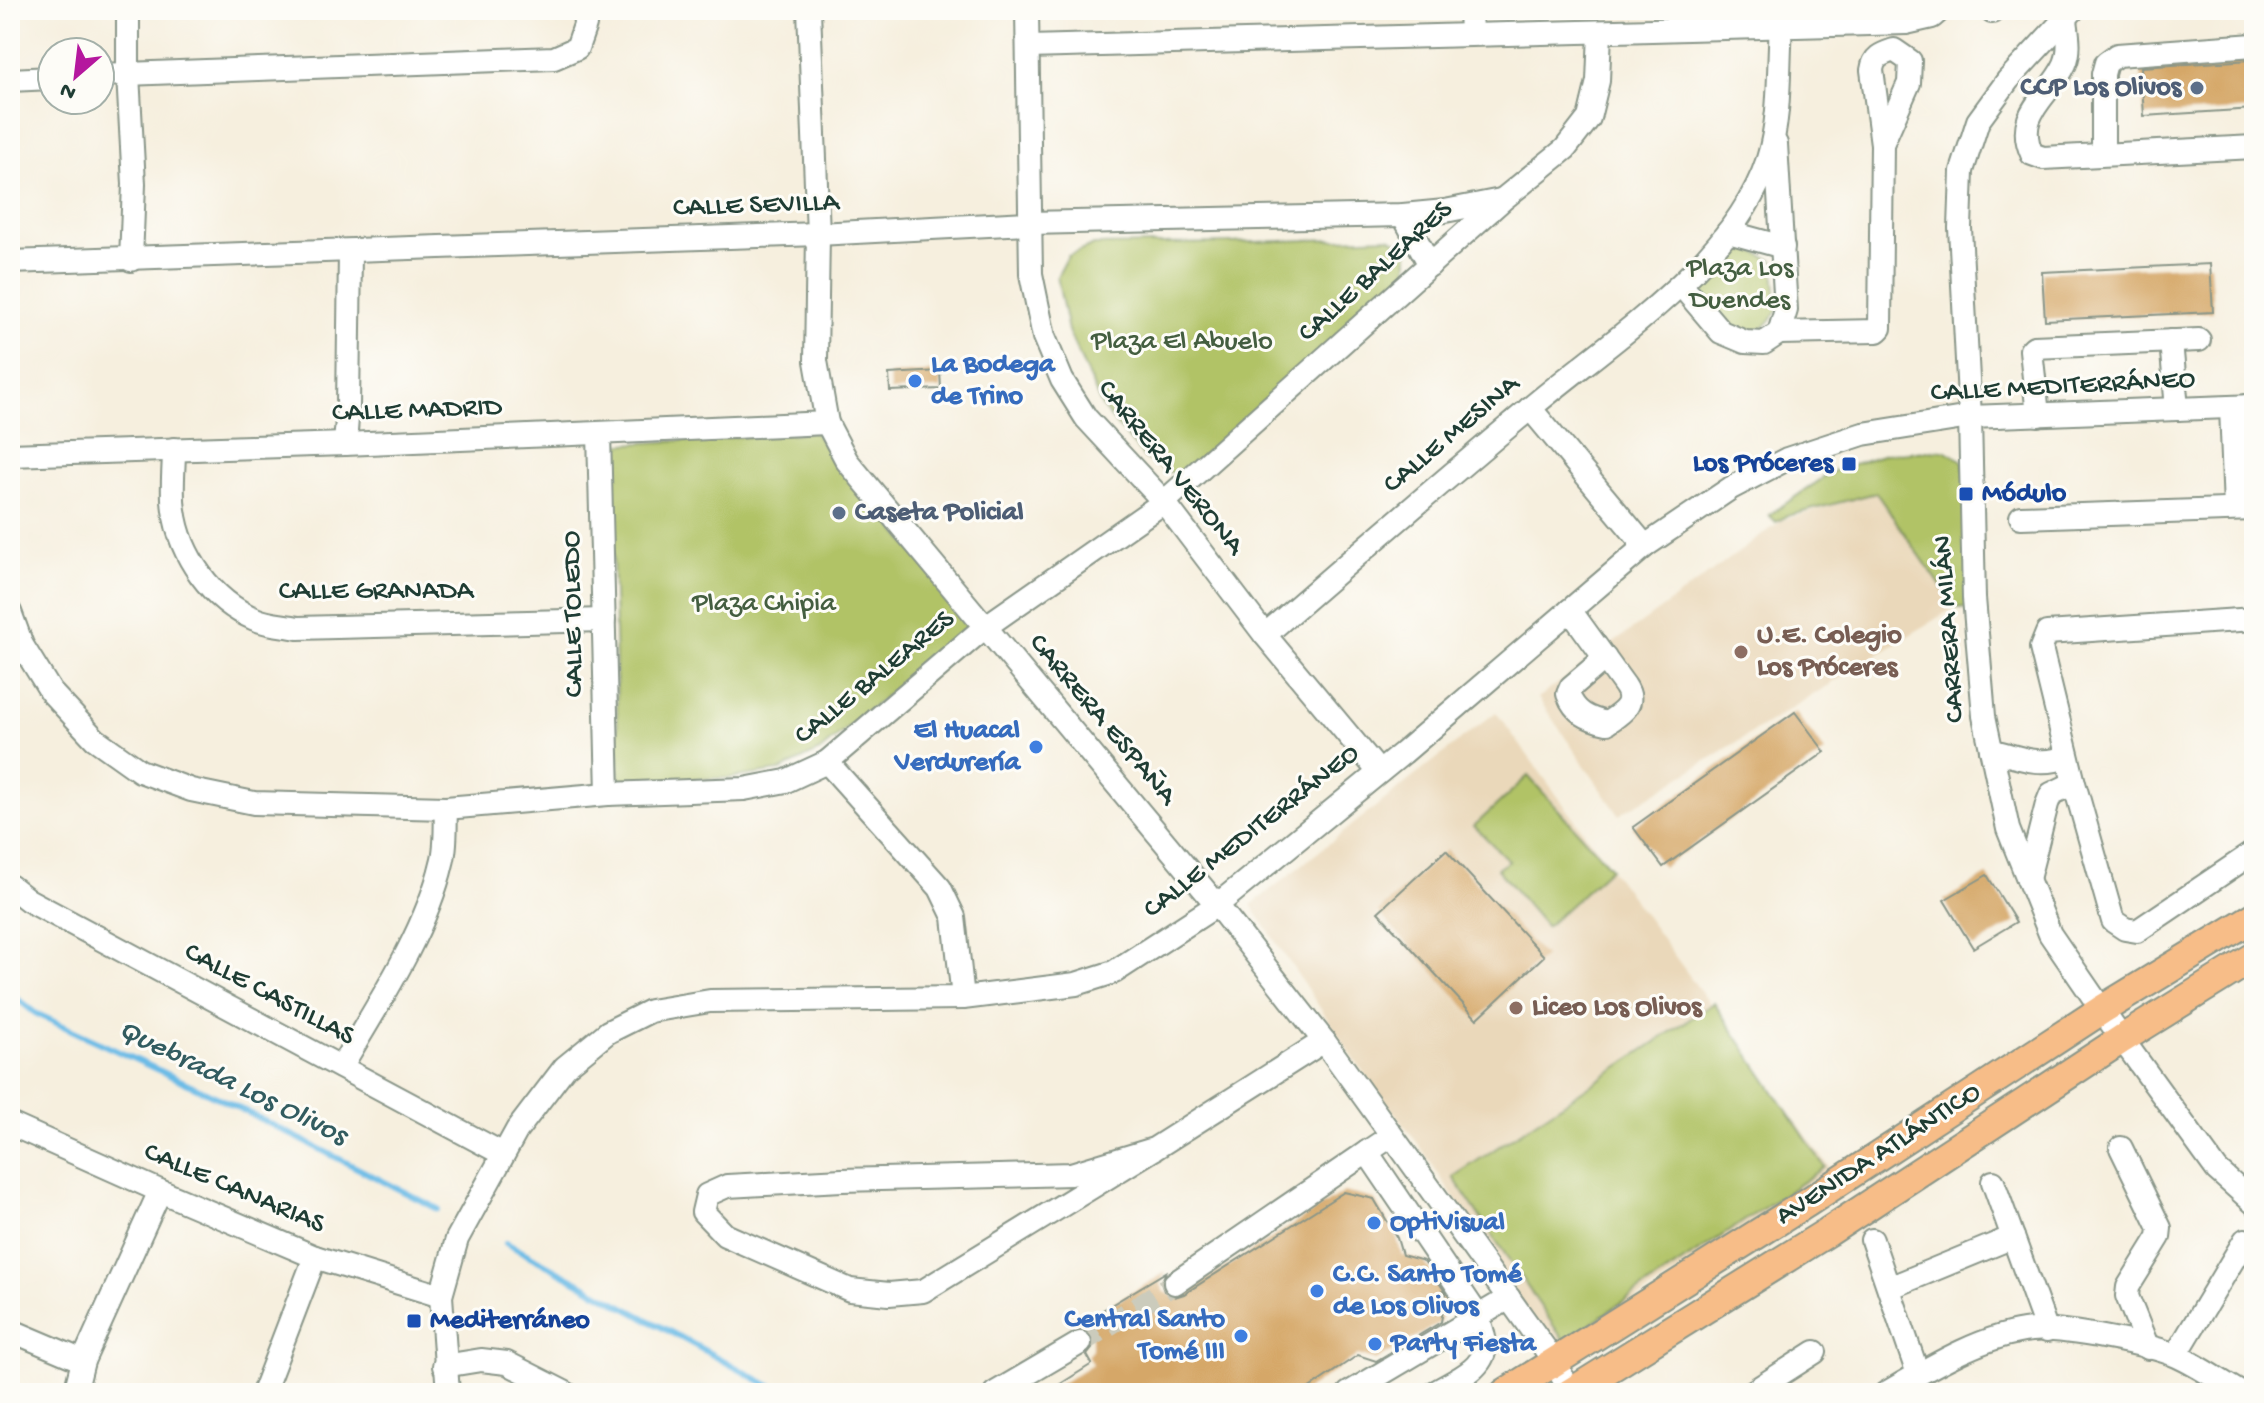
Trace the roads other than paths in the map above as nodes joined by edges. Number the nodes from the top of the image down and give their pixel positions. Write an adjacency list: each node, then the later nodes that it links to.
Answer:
1 (128, 10): 14 (street)
2 (584, 10): 14 (street)
3 (809, 10): 25 (street, CARRERA ESPAÑA)
4 (1027, 10): 12 (street, CARRERA VERONA)
5 (1470, 10): 10 (street)
6 (1940, 10): 8 (street)
7 (2074, 13): 20 (street); 39 (street, CARRERA MILÁN)
8 (1781, 26): 9 (street); 17 (street, CALLE MESINA)
9 (1600, 32): 10 (street); 21 (street, CALLE BALEARES)
10 (1471, 33): 12 (street)
11 (2254, 45): 20 (street)
12 (1029, 47): 23 (street, CARRERA VERONA)
13 (116, 74): 14 (street)
14 (128, 74): 28 (street)
15 (36, 79): 16 (street)
16 (10, 80)
17 (1775, 121): 24 (street, CALLE MESINA); 26 (street, CALLE MESINA)
18 (1882, 144): 32 (street)
19 (2254, 147): 20 (street)
20 (2103, 154)
21 (1502, 200): 22 (street, CALLE SEVILLA); 30 (street, CALLE BALEARES)
22 (1403, 215): 23 (street, CALLE SEVILLA); 30 (street)
23 (1029, 223): 25 (street, CALLE SEVILLA); 45 (street, CARRERA VERONA)
24 (1728, 232): 26 (street); 31 (street, CALLE MESINA)
25 (818, 234): 27 (street, CALLE SEVILLA); 40 (street, CARRERA ESPAÑA)
26 (1783, 247): 32 (street, CALLE MESINA)
27 (350, 252): 28 (street, CALLE SEVILLA); 42 (street)
28 (131, 260): 29 (street, CALLE SEVILLA)
29 (10, 262)
30 (1430, 265): 45 (street, CALLE BALEARES)
31 (1681, 285): 32 (street); 36 (street, CALLE MESINA)
32 (1779, 333)
33 (2199, 340): 34 (street)
34 (2171, 341): 37 (street); 38 (street)
35 (2244, 406): 37 (street, CALLE MEDITERRÁNEO); 46 (street)
36 (1530, 408): 48 (street); 54 (street, CALLE MESINA)
37 (2177, 409): 38 (street, CALLE MEDITERRÁNEO)
38 (2038, 415): 39 (street, CALLE MEDITERRÁNEO)
39 (1970, 417): 48 (street, CALLE MEDITERRÁNEO); 56 (street, CARRERA MILÁN)
40 (827, 423): 41 (street, CALLE MADRID); 53 (street, CARRERA ESPAÑA)
41 (599, 433): 42 (street, CALLE MADRID); 52 (street, CALLE TOLEDO)
42 (345, 444): 43 (street, CALLE MADRID)
43 (174, 449): 44 (street, CALLE MADRID); 52 (street, CALLE GRANADA)
44 (10, 455)
45 (1164, 502): 53 (street, CALLE BALEARES); 54 (street, CARRERA VERONA)
46 (2247, 509): 47 (street)
47 (2021, 517)
48 (1645, 546): 49 (street, CALLE MEDITERRÁNEO)
49 (1570, 610): 55 (street); 59 (street, CALLE MEDITERRÁNEO)
50 (10, 612): 62 (street, CALLE BALEARES)
51 (2254, 619): 57 (street)
52 (604, 620): 61 (street, CALLE TOLEDO)
53 (985, 627): 58 (street, CALLE BALEARES); 66 (street, CARRERA ESPAÑA)
54 (1265, 635): 59 (street, CARRERA VERONA)
55 (1605, 658)
56 (1991, 750): 57 (street); 64 (street, CARRERA MILÁN)
57 (2067, 756): 60 (street)
58 (827, 762): 61 (street, CALLE BALEARES); 69 (street)
59 (1379, 772): 66 (street, CALLE MEDITERRÁNEO)
60 (2074, 783): 63 (street); 64 (street)
61 (608, 794): 62 (street, CALLE BALEARES)
62 (446, 808): 73 (street)
63 (2254, 852)
64 (2028, 879): 70 (street, CARRERA MILÁN)
65 (10, 886): 73 (street, CALLE CASTILLAS)
66 (1217, 905): 69 (street, CALLE MEDITERRÁNEO); 72 (street, CARRERA ESPAÑA)
67 (2254, 917): 70 (main road, AVENIDA ATLÁNTICO)
68 (2254, 957): 71 (main road, AVENIDA ATLÁNTICO)
69 (963, 998): 79 (street, CALLE MEDITERRÁNEO)
70 (2103, 1009): 71 (street, CARRERA MILÁN); 99 (main road, AVENIDA ATLÁNTICO)
71 (2122, 1039): 82 (street, CARRERA MILÁN); 110 (main road, AVENIDA ATLÁNTICO)
72 (1324, 1041): 75 (street, CARRERA ESPAÑA); 77 (street)
73 (341, 1067): 79 (street, CALLE CASTILLAS)
74 (10, 1124): 81 (street, CALLE CANARIAS)
75 (1391, 1136): 78 (street); 90 (street, CARRERA ESPAÑA)
76 (2121, 1148): 95 (street)
77 (1154, 1149): 77 (street)
78 (1367, 1152): 87 (street); 91 (street)
79 (503, 1154): 89 (street, CALLE MEDITERRÁNEO)
80 (1993, 1182): 83 (street)
81 (160, 1191): 86 (street, CALLE CANARIAS); 98 (street)
82 (2254, 1203)
83 (2013, 1237): 88 (street); 93 (street)
84 (1872, 1240): 88 (street)
85 (2245, 1240): 97 (street)
86 (315, 1257): 89 (street, CALLE CANARIAS); 104 (street)
87 (1175, 1283)
88 (1889, 1288): 101 (street)
89 (441, 1296): 100 (street, CALLE MEDITERRÁNEO)
90 (1509, 1298): 91 (street); 99 (street, CARRERA ESPAÑA)
91 (1478, 1316): 107 (street); 108 (street)
92 (10, 1330): 98 (street)
93 (2047, 1331): 95 (street); 101 (street)
94 (1080, 1343): 106 (street)
95 (2148, 1348): 97 (street)
96 (1815, 1352): 111 (street)
97 (2176, 1355): 113 (street)
98 (83, 1361): 103 (street)
99 (1554, 1361): 109 (main road, AVENIDA ATLÁNTICO); 110 (street, CARRERA ESPAÑA)
100 (444, 1366): 102 (street); 105 (street, CALLE MEDITERRÁNEO)
101 (1918, 1374): 112 (street)
102 (557, 1391)
103 (75, 1393)
104 (263, 1393)
105 (448, 1393)
106 (995, 1393)
107 (1349, 1393)
108 (1434, 1393)
109 (1505, 1393)
110 (1571, 1393)
111 (1751, 1393)
112 (1886, 1393)
113 (2241, 1393)

